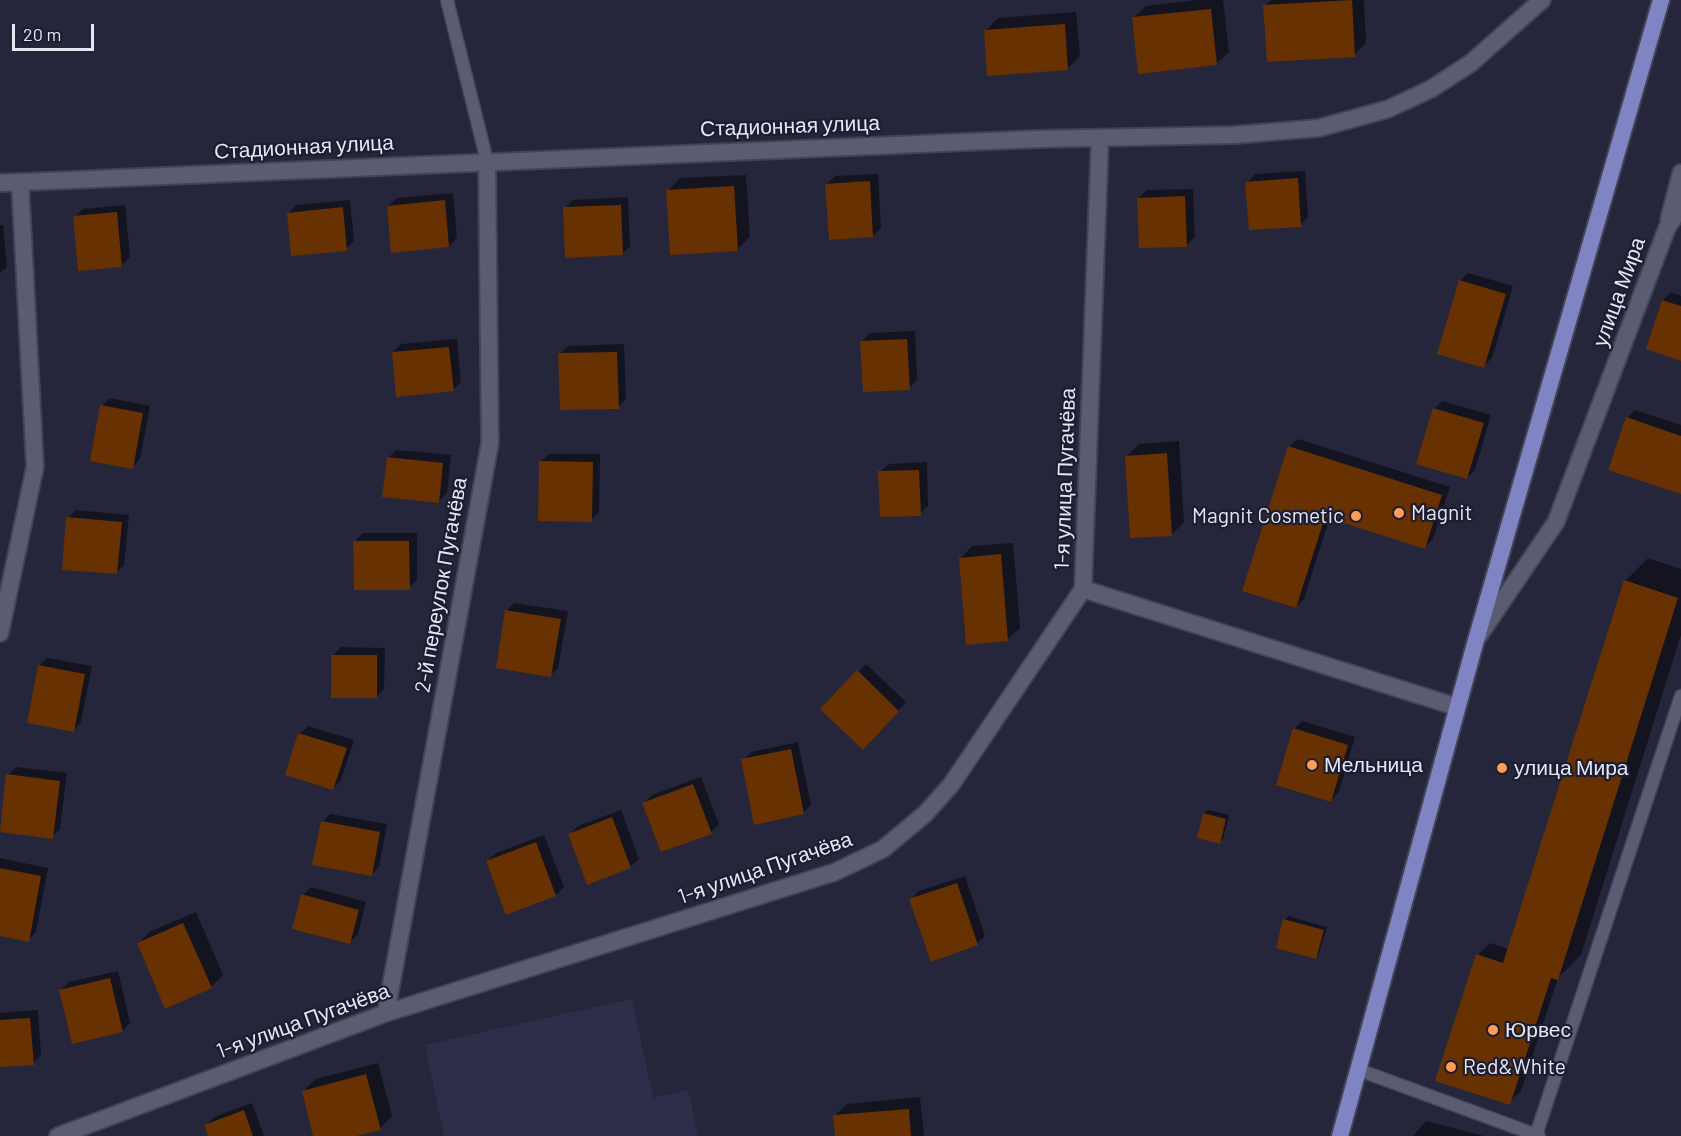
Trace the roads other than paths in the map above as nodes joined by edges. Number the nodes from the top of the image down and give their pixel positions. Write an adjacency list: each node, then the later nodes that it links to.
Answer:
1 (447, 0): 5 (lane)
2 (1542, 0): 4 (street, Стадионная улица)
3 (1661, 0): 13 (main road)
4 (1100, 138): 5 (street, Стадионная улица); 11 (street, 1-я улица Пугачёва)
5 (487, 161): 7 (street, Стадионная улица); 16 (street, 2-й переулок Пугачёва)
6 (1681, 173): 10 (street)
7 (20, 182): 8 (street, Стадионная улица); 12 (street)
8 (0, 183)
9 (1681, 207): 10 (street, улица Мира)
10 (1667, 228): 13 (street, улица Мира)
11 (1083, 589): 15 (street); 16 (street, 1-я улица Пугачёва)
12 (0, 633)
13 (1476, 640): 15 (main road, улица Мира)
14 (1681, 696): 20 (lane)
15 (1457, 707): 17 (main road, улица Мира)
16 (386, 1013): 18 (street, 1-я улица Пугачёва)
17 (1359, 1070): 19 (main road, улица Мира); 20 (lane)
18 (58, 1136)
19 (1340, 1136)
20 (1538, 1136)

